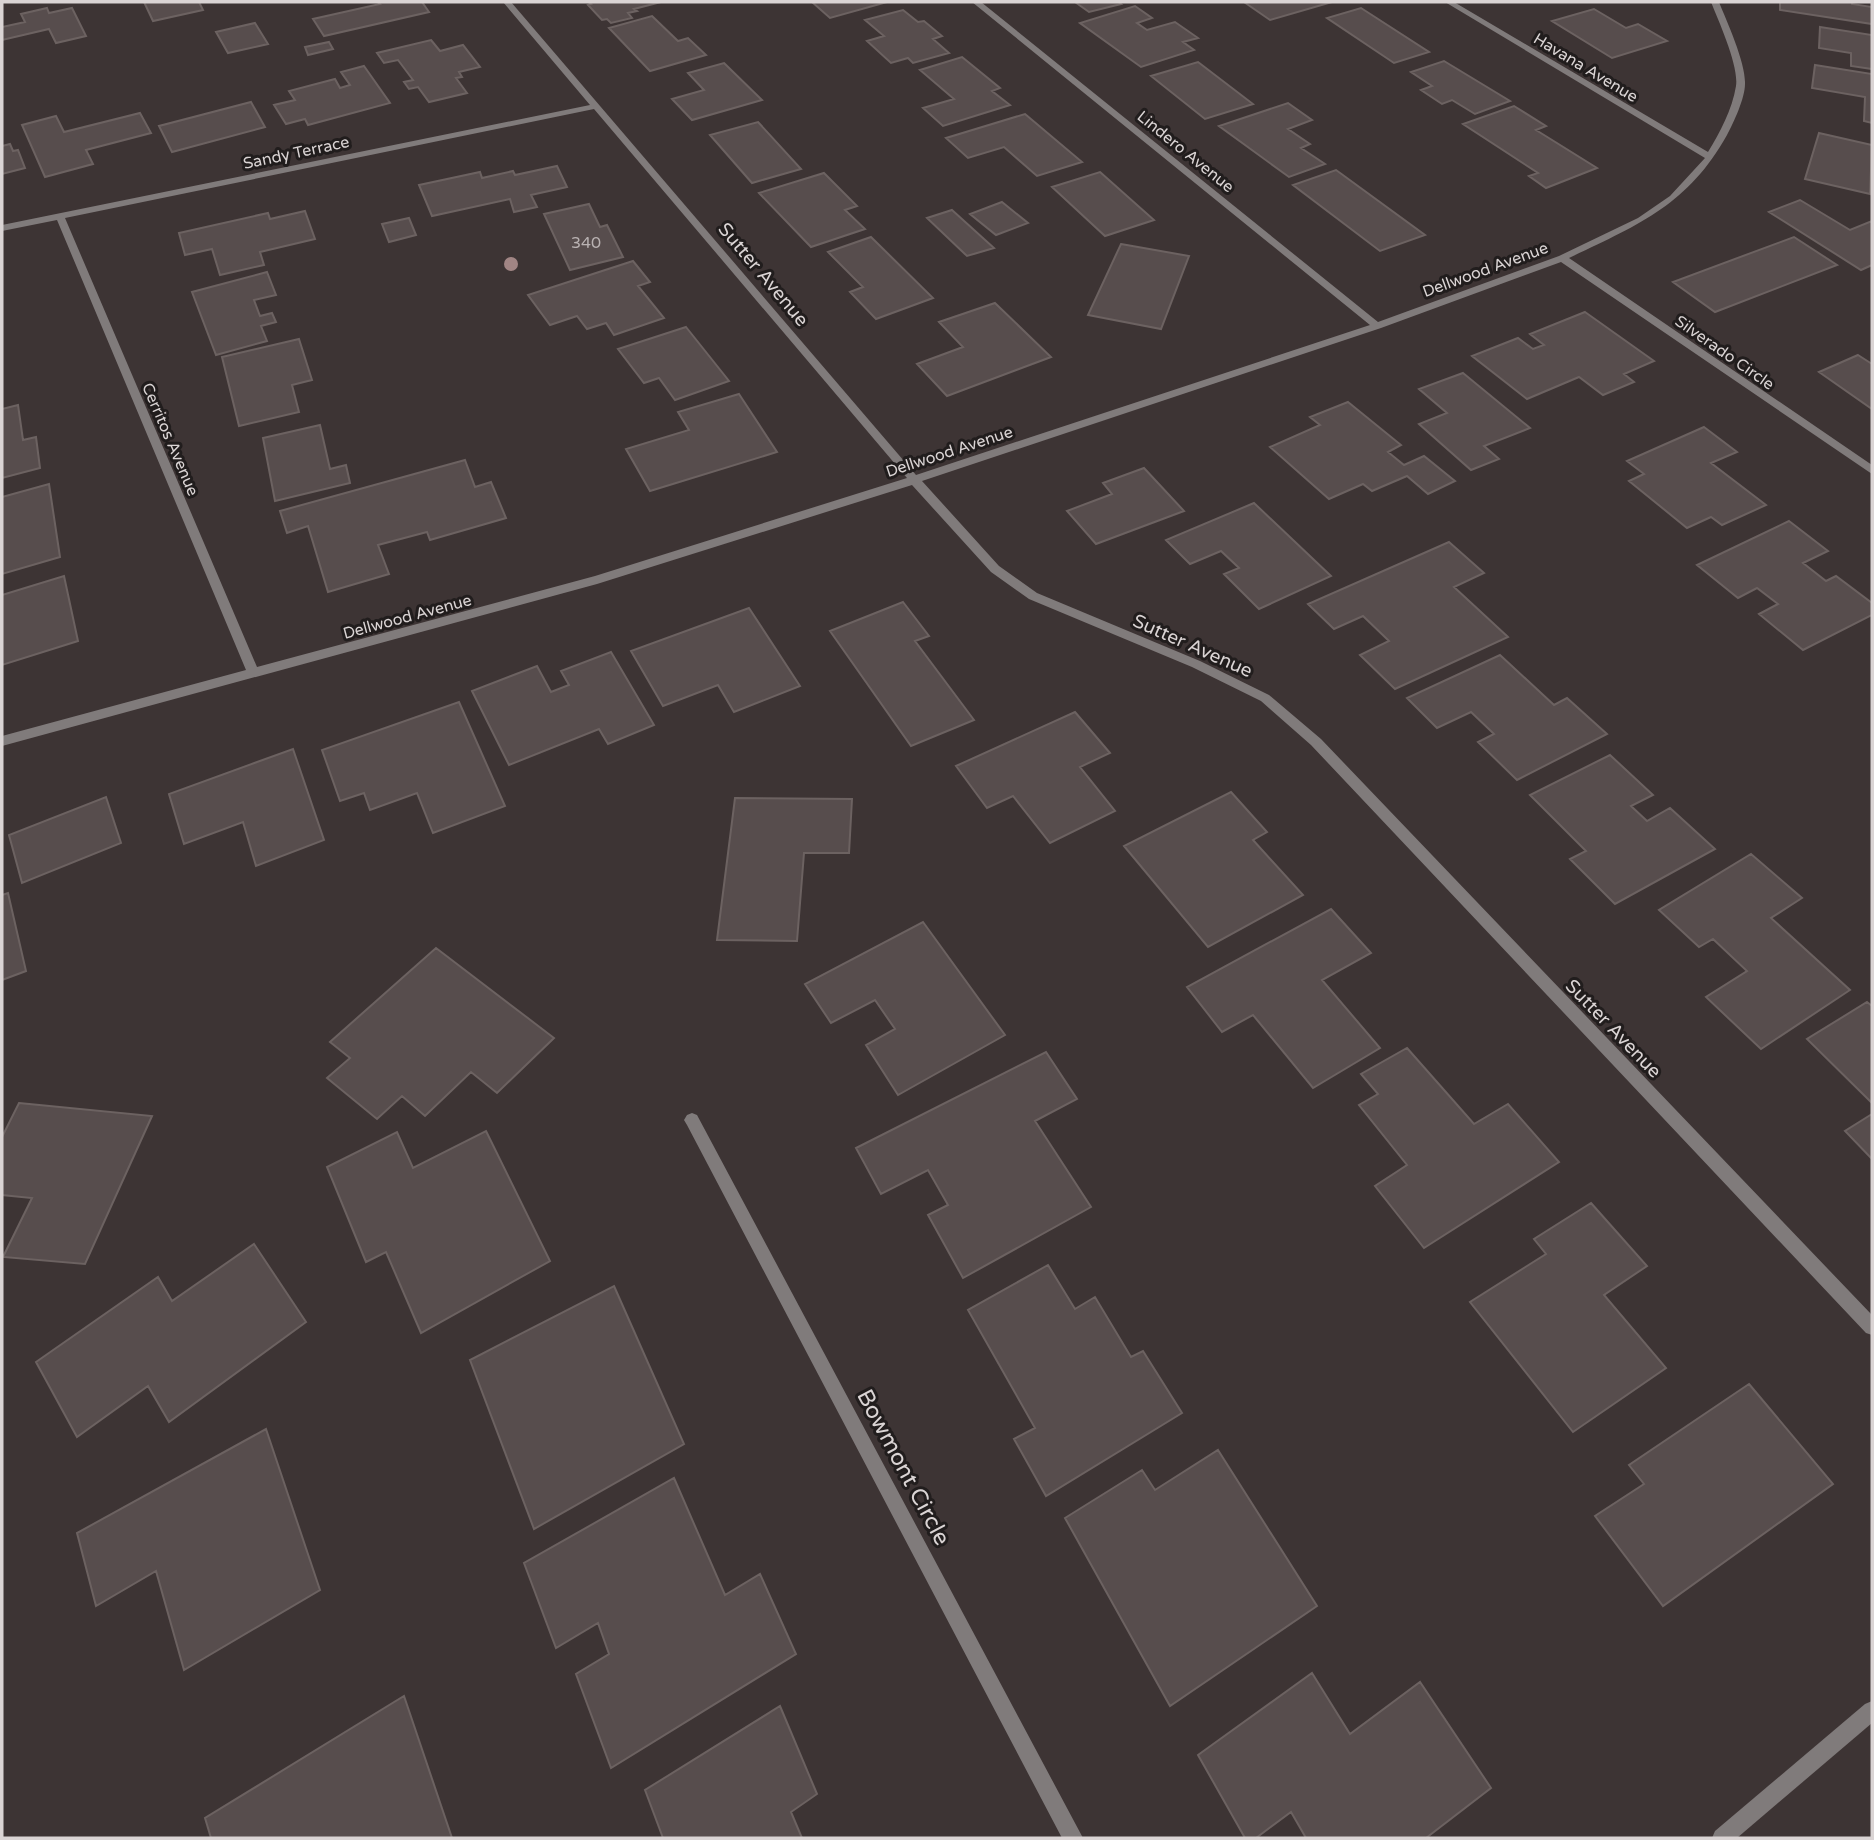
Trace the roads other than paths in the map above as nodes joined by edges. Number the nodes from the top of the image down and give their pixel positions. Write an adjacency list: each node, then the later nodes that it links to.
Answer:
1 (507, 2): 5 (street, Sutter Avenue)
2 (976, 2): 10 (street, Lindero Avenue)
3 (1449, 2): 6 (street, Havana Avenue)
4 (1715, 2): 6 (street, Dellwood Avenue)
5 (596, 106): 7 (street, Sandy Terrace); 12 (street, Sutter Avenue)
6 (1710, 157): 9 (street, Dellwood Avenue)
7 (60, 216): 8 (street, Sandy Terrace); 13 (street, Cerritos Avenue)
8 (2, 228)
9 (1562, 258): 10 (street, Dellwood Avenue); 11 (street, Silverado Circle)
10 (1377, 326): 12 (street, Dellwood Avenue)
11 (1872, 470)
12 (914, 480): 13 (street, Dellwood Avenue); 16 (street, Sutter Avenue)
13 (253, 673): 14 (street, Dellwood Avenue)
14 (2, 741)
15 (692, 1119): 18 (street, Bowmont Circle)
16 (1872, 1327)
17 (1872, 1711): 19 (street)
18 (1073, 1838)
19 (1722, 1838)

